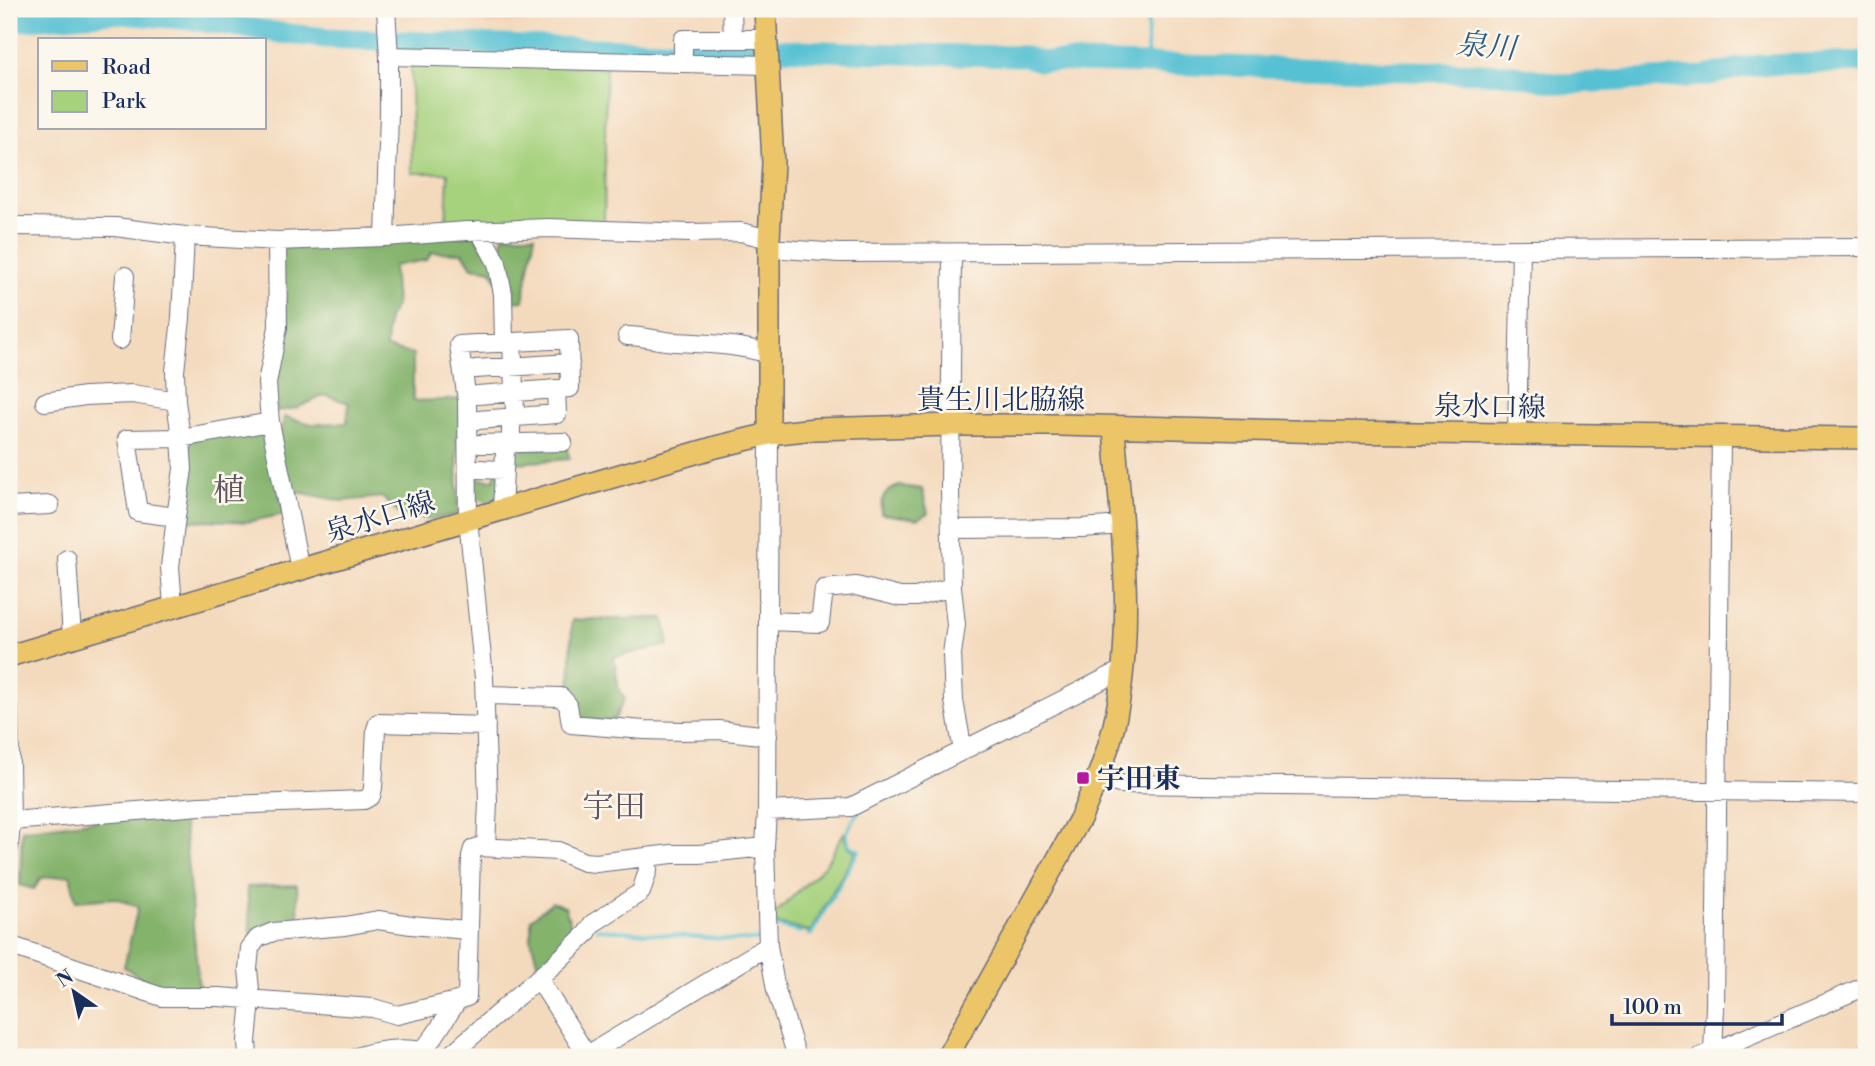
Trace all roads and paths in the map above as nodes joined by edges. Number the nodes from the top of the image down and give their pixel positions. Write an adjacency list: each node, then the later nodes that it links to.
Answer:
1 (386, 9): 6 (street)
2 (732, 9): 4 (street)
3 (765, 9): 5 (main road)
4 (733, 39): 5 (street); 7 (street)
5 (766, 39): 8 (main road)
6 (388, 45): 7 (street); 12 (street)
7 (683, 63): 8 (street)
8 (768, 65): 14 (main road)
9 (9, 226): 11 (street)
10 (479, 230): 12 (street); 14 (street); 21 (street)
11 (185, 236): 13 (street); 29 (street)
12 (385, 237): 13 (street)
13 (277, 241): 33 (street)
14 (769, 243): 17 (street); 22 (main road)
15 (1866, 247): 16 (street)
16 (1521, 250): 17 (street); 37 (street)
17 (951, 253): 34 (street)
18 (125, 276): 20 (street)
19 (627, 336): 22 (street)
20 (120, 340)
21 (508, 342): 23 (street); 24 (street); 50 (street)
22 (769, 354): 36 (main road)
23 (570, 363): 24 (street); 26 (street)
24 (513, 367): 25 (street); 27 (street)
25 (475, 369)
26 (556, 389): 27 (street); 31 (street)
27 (514, 392): 28 (street); 31 (street)
28 (477, 395)
29 (176, 401): 30 (street); 39 (street)
30 (45, 402)
31 (512, 418): 32 (street); 42 (street)
32 (478, 420)
33 (270, 422): 39 (street); 54 (street)
34 (950, 425): 35 (main road, 貴生川北脇線); 36 (main road, 貴生川北脇線); 52 (street)
35 (1114, 428): 37 (main road, 泉水口線); 51 (main road, 貴生川北脇線)
36 (769, 434): 48 (main road, 泉水口線); 57 (street)
37 (1517, 434): 38 (main road, 泉水口線)
38 (1721, 436): 40 (main road, 泉水口線); 67 (street)
39 (181, 438): 49 (street); 49 (street)
40 (1866, 438)
41 (563, 442): 42 (street)
42 (509, 443): 43 (street); 45 (street)
43 (479, 444)
44 (478, 469): 45 (street)
45 (504, 470): 48 (street)
46 (50, 505): 47 (street)
47 (9, 507)
48 (502, 509): 50 (main road, 泉水口線)
49 (176, 517): 56 (street)
50 (468, 519): 54 (main road, 泉水口線); 61 (street)
51 (1122, 525): 52 (street); 60 (main road, 貴生川北脇線)
52 (951, 528): 55 (street)
53 (67, 559): 58 (street)
54 (300, 569): 56 (main road, 泉水口線)
55 (953, 587): 57 (street); 65 (street)
56 (173, 606): 58 (main road, 泉水口線)
57 (768, 621): 64 (street)
58 (72, 637): 59 (main road, 泉水口線)
59 (9, 656)
60 (1124, 669): 65 (street); 66 (main road, 貴生川北脇線)
61 (485, 695): 63 (street); 64 (street)
62 (9, 709): 70 (street)
63 (486, 726): 70 (street); 71 (street)
64 (768, 736): 69 (street)
65 (964, 751): 69 (street)
66 (1098, 778): 67 (street); 90 (main road, 貴生川北脇線)
67 (1717, 792): 68 (street); 84 (street)
68 (1866, 793)
69 (767, 811): 73 (street)
70 (11, 821): 72 (street)
71 (486, 846): 74 (street); 75 (street)
72 (9, 847)
73 (765, 847): 74 (street); 77 (street)
74 (647, 857): 78 (street)
75 (467, 930): 80 (street); 81 (street)
76 (9, 945): 80 (street)
77 (768, 946): 88 (street); 89 (street)
78 (538, 978): 87 (street); 88 (street)
79 (1866, 986): 84 (street)
80 (251, 1000): 81 (street); 85 (street)
81 (457, 1001): 82 (street)
82 (435, 1035): 83 (street); 87 (street)
83 (422, 1054): 86 (street)
84 (1707, 1054)
85 (248, 1057)
86 (357, 1057)
87 (450, 1057)
88 (586, 1057)
89 (797, 1057)
90 (947, 1057)

